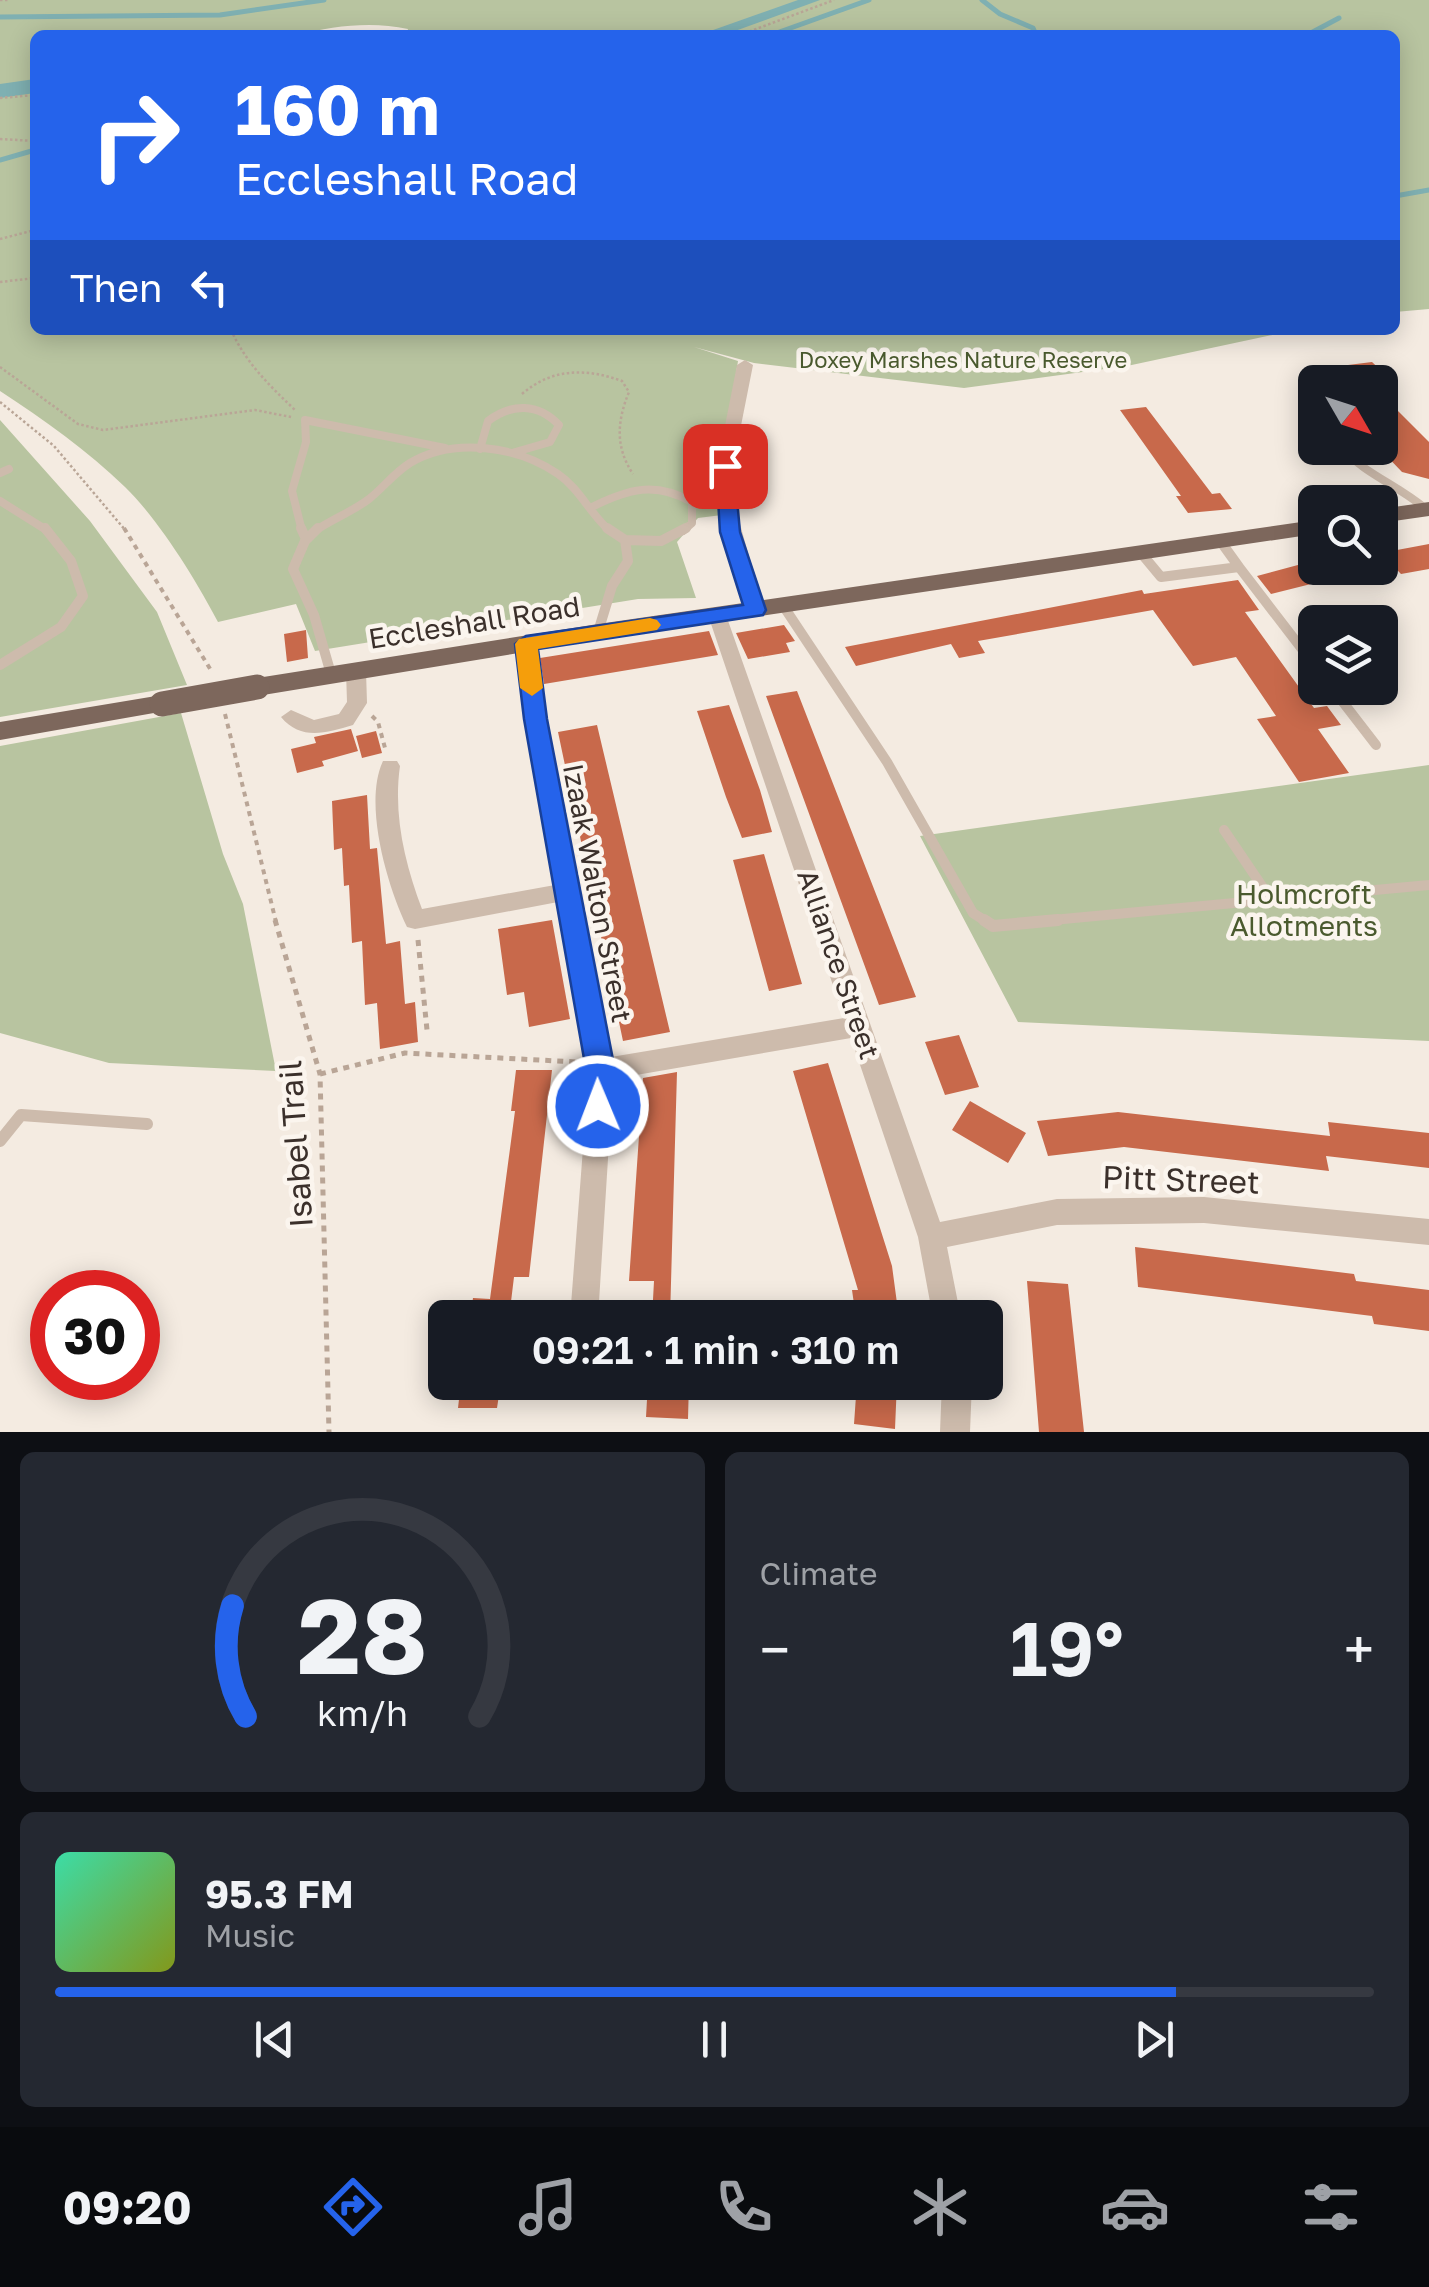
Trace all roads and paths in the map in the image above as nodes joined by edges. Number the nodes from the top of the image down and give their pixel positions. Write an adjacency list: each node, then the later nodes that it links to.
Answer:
1 (0, 0): 2 (path)
2 (8, 0)
3 (834, 0): 4 (path)
4 (753, 30)
5 (30, 95): 6 (path)
6 (0, 98)
7 (0, 139): 8 (path)
8 (30, 141)
9 (30, 231): 10 (path)
10 (0, 238)
11 (30, 279): 12 (path)
12 (0, 282)
13 (234, 335): 18 (path)
14 (745, 366): 35 (street)
15 (0, 368): 18 (path)
16 (0, 402): 41 (path)
17 (520, 406): 20 (lane); 21 (lane); 23 (path)
18 (306, 420): 19 (lane); 29 (lane)
19 (451, 449): 20 (lane); 29 (lane)
20 (480, 450): 21 (lane)
21 (512, 453): 25 (lane)
22 (1357, 465): 26 (lane)
23 (642, 486): 25 (lane); 30 (lane)
24 (0, 501): 40 (lane)
25 (592, 506): 30 (lane)
26 (1427, 509): 27 (main road)
27 (1398, 513)
28 (1298, 529): 31 (main road, Eccleshall Road)
29 (306, 539): 43 (lane)
30 (625, 540): 37 (lane)
31 (1221, 542): 32 (main road, Eccleshall Road); 33 (lane)
32 (1142, 553): 33 (lane); 34 (main road, Eccleshall Road)
33 (1239, 567): 39 (lane)
34 (784, 606): 35 (main road, Eccleshall Road); 54 (lane)
35 (756, 610): 36 (main road, Eccleshall Road)
36 (717, 615): 37 (main road, Eccleshall Road); 56 (street, Alliance Street)
37 (598, 632): 38 (main road, Eccleshall Road)
38 (526, 644): 42 (main road, Eccleshall Road); 53 (street, Izaak Walton Street)
39 (1298, 644)
40 (0, 664)
41 (210, 666)
42 (356, 671): 43 (main road, Eccleshall Road); 44 (street)
43 (331, 674): 47 (main road, Eccleshall Road, bridge)
44 (358, 703): 46 (street); 50 (path)
45 (1345, 705): 49 (lane)
46 (291, 717)
47 (0, 731)
48 (234, 743): 59 (path, Isabel Trail)
49 (1376, 745)
50 (390, 766): 55 (street)
51 (1224, 830): 54 (lane)
52 (1429, 885): 54 (lane)
53 (566, 892): 55 (street); 58 (street, Izaak Walton Street)
54 (1272, 901)
55 (416, 920): 57 (path)
56 (860, 1026): 58 (street); 63 (street, Alliance Street)
57 (427, 1030)
58 (600, 1070): 59 (path); 64 (street, Izaak Walton Street)
59 (320, 1074): 67 (path, Isabel Trail)
60 (148, 1124): 61 (lane)
61 (0, 1141)
62 (1429, 1232): 63 (street, Pitt Street)
63 (932, 1237): 65 (street, Alliance Street)
64 (585, 1300)
65 (944, 1300)
66 (957, 1400): 68 (street)
67 (328, 1432)
68 (955, 1432)

